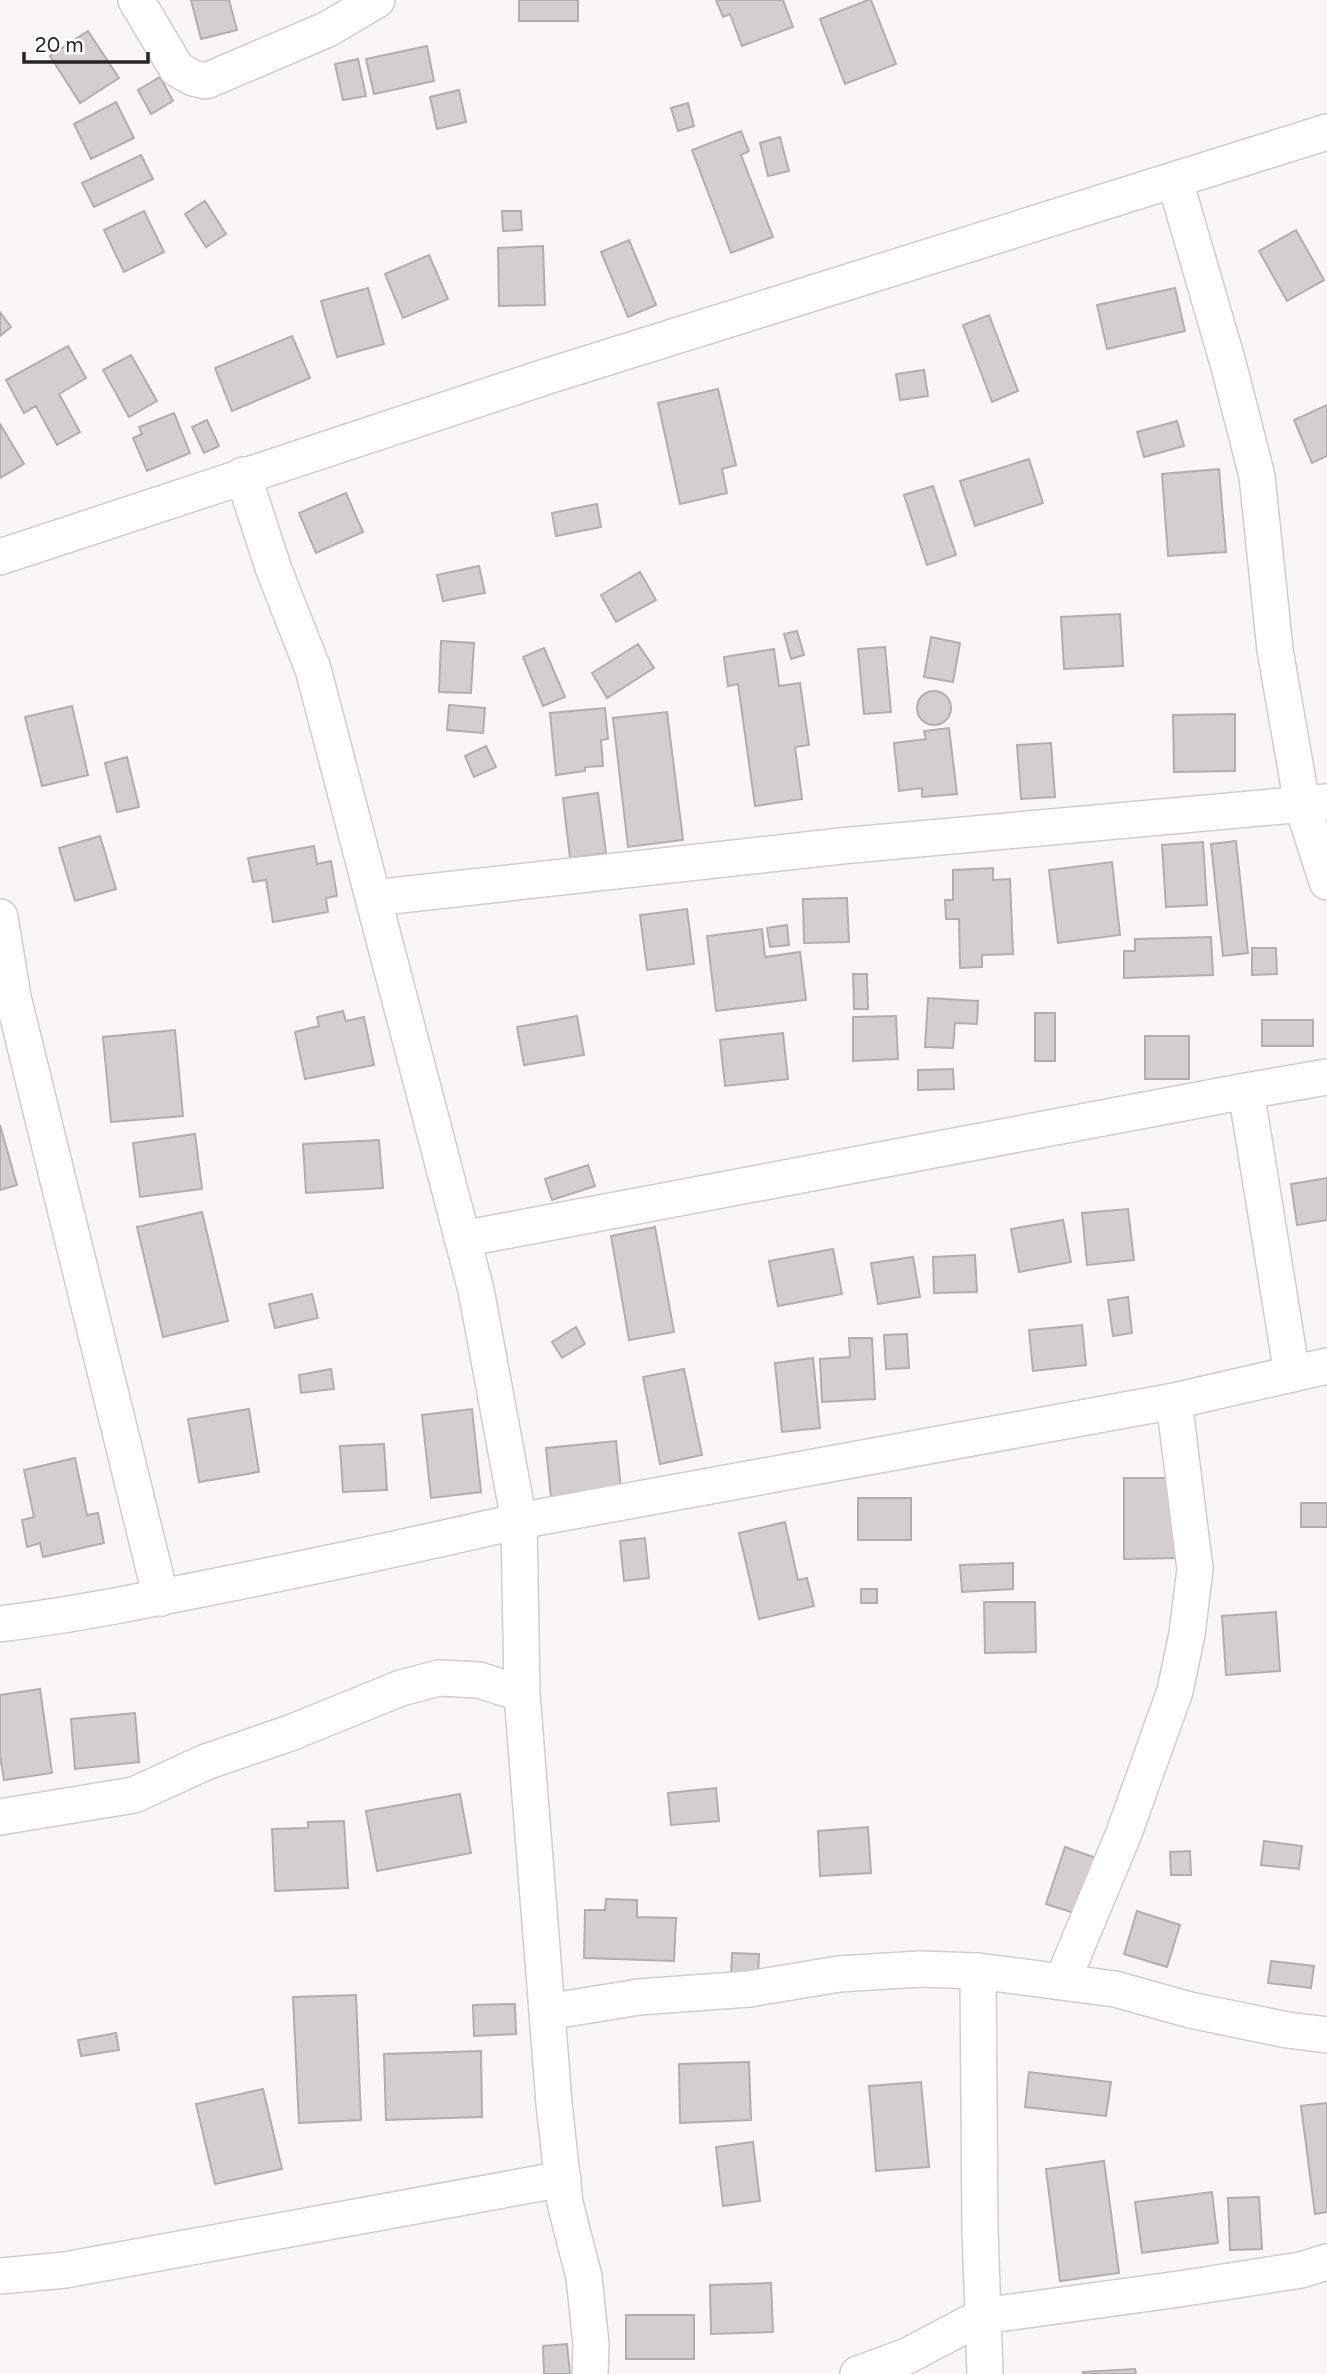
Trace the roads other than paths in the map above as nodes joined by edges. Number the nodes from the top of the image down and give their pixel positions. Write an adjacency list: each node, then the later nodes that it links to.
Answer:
1 (136, 0): 2 (street)
2 (377, 0)
3 (1327, 132): 4 (street)
4 (1175, 181): 5 (street); 7 (street)
5 (243, 475): 6 (street); 9 (street)
6 (0, 557)
7 (1315, 803): 8 (street); 9 (street)
8 (1327, 882)
9 (373, 898): 13 (street)
10 (0, 917): 18 (street)
11 (1327, 1077): 12 (street)
12 (1246, 1091): 13 (street); 15 (street)
13 (462, 1239): 17 (street)
14 (1327, 1366): 15 (street)
15 (1292, 1374): 16 (street)
16 (1174, 1401): 17 (street); 23 (street)
17 (519, 1521): 18 (street); 20 (street)
18 (161, 1598): 19 (street)
19 (0, 1624)
20 (522, 1694): 21 (street); 24 (street)
21 (0, 1817)
22 (978, 1971): 23 (street); 24 (street); 29 (street)
23 (1062, 1982): 25 (street)
24 (547, 2012): 26 (street)
25 (1327, 2035)
26 (563, 2179): 28 (street); 30 (street)
27 (1327, 2262): 29 (street)
28 (0, 2276)
29 (983, 2316): 31 (street); 32 (street)
30 (590, 2374)
31 (858, 2374)
32 (985, 2374)

